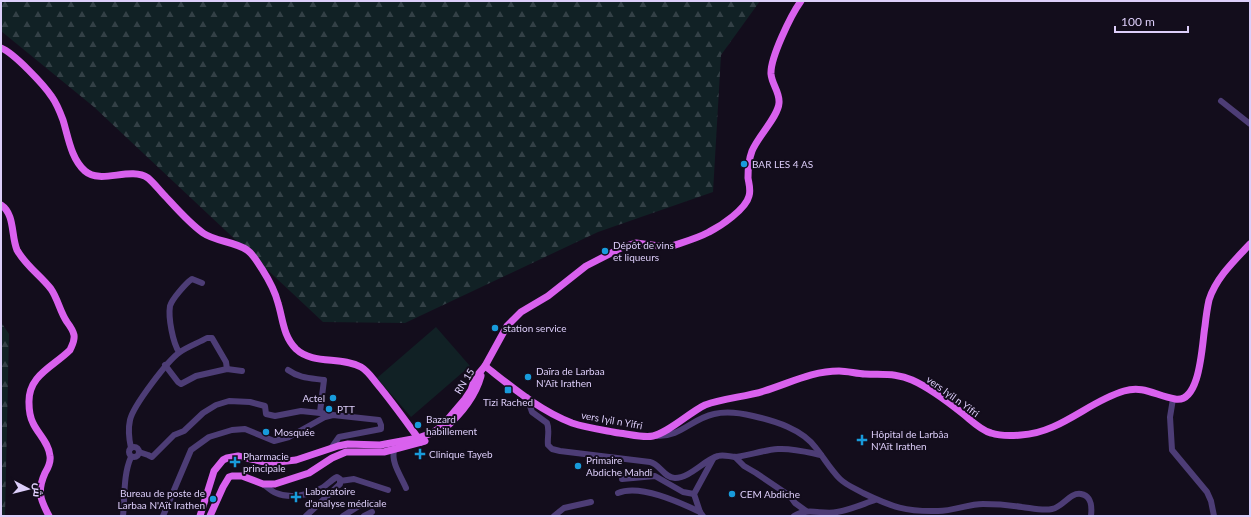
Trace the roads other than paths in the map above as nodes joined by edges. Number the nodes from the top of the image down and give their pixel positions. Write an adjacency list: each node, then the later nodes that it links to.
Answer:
1 (801, 1): 10 (main road, RN 15)
2 (1, 48): 19 (main road)
3 (1221, 101): 4 (street)
4 (1250, 124)
5 (1, 205): 41 (main road)
6 (1250, 244): 15 (main road)
7 (202, 282): 8 (street)
8 (180, 352): 9 (street); 11 (street)
9 (165, 365): 11 (street); 21 (street)
10 (484, 368): 14 (main road, vers Iγil n Yifri); 19 (main road, RN 15)
11 (227, 369): 13 (street)
12 (288, 370): 16 (street)
13 (242, 371)
14 (527, 397): 18 (main road, vers Iγil n Yifri); 27 (street)
15 (1173, 399): 18 (main road, vers Iγil n Yifri); 52 (street)
16 (320, 412): 17 (street); 23 (street)
17 (333, 415): 20 (street); 43 (street)
18 (656, 436): 24 (street)
19 (419, 440): 20 (main road, RN 15); 22 (main road, RN 15)
20 (332, 447): 44 (main road, RN 15)
21 (131, 448): 23 (street); 25 (street)
22 (394, 450): 30 (main road, RN 15); 31 (street)
23 (139, 452): 25 (street)
24 (821, 454): 26 (street); 35 (street)
25 (131, 457): 42 (street)
26 (735, 457): 27 (street); 38 (street)
27 (714, 458): 34 (street)
28 (622, 479): 34 (street)
29 (340, 481): 30 (street); 32 (street); 46 (street)
30 (263, 484): 45 (main road, RN 15)
31 (406, 488)
32 (388, 490)
33 (618, 493): 40 (street)
34 (694, 494): 40 (street)
35 (875, 500): 38 (street); 51 (street)
36 (591, 502): 49 (street)
37 (373, 503): 47 (street)
38 (806, 511): 50 (street)
39 (372, 512): 48 (street)
40 (701, 514)
41 (49, 516)
42 (123, 516)
43 (164, 516)
44 (200, 516)
45 (210, 516)
46 (306, 516)
47 (343, 516)
48 (364, 516)
49 (554, 516)
50 (794, 516)
51 (1091, 516)
52 (1214, 516)

